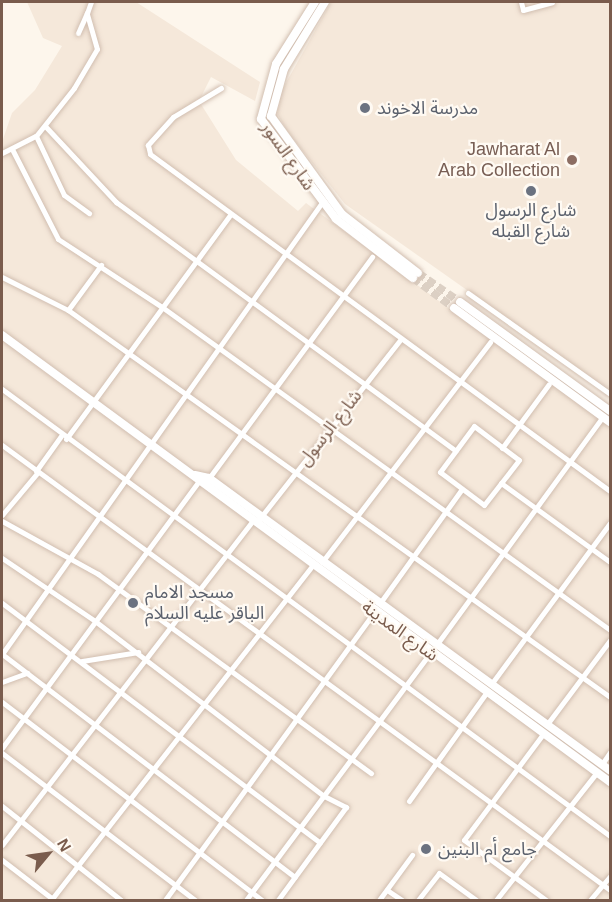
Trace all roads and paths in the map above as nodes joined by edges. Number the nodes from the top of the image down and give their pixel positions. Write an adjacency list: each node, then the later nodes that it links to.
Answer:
1 (91, 2): 6 (street)
2 (315, 2): 14 (main road, شارع السور)
3 (325, 2): 13 (main road, شارع السور)
4 (521, 2): 5 (street)
5 (552, 2)
6 (87, 14): 7 (street); 9 (street)
7 (78, 33)
8 (221, 88): 16 (street)
9 (45, 127): 10 (street); 19 (street)
10 (36, 136): 11 (street); 15 (street)
11 (12, 149): 12 (street); 20 (street)
12 (2, 153)
13 (328, 196): 14 (street); 14 (main road, شارع السور)
14 (322, 203): 17 (street)
15 (88, 213)
16 (230, 214): 17 (street); 19 (street)
17 (285, 255): 23 (street); 24 (street)
18 (372, 257): 23 (street)
19 (196, 261): 24 (street); 25 (street)
20 (101, 265): 25 (street); 26 (street)
21 (2, 277): 26 (street)
22 (468, 293): 38 (street)
23 (343, 296): 28 (street); 29 (street)
24 (252, 302): 29 (street); 31 (street)
25 (162, 307): 31 (street); 32 (street)
26 (68, 310): 32 (street)
27 (2, 335): 40 (main road, شارع المدينة)
28 (401, 339): 33 (street); 34 (street, شارع الرسول)
29 (307, 342): 34 (street); 36 (street)
30 (490, 342): 33 (street)
31 (220, 349): 36 (street); 39 (street)
32 (129, 353): 39 (street); 40 (street)
33 (460, 381): 44 (street); 46 (street)
34 (364, 384): 45 (street, شارع الرسول); 46 (street)
35 (549, 384): 44 (street)
36 (273, 387): 45 (street); 47 (street)
37 (2, 390): 48 (street)
38 (610, 394)
39 (188, 396): 47 (street); 50 (street)
40 (93, 401): 48 (street); 50 (main road, شارع المدينة)
41 (610, 411): 42 (main road)
42 (603, 416): 43 (main road); 53 (street)
43 (610, 422)
44 (519, 424): 51 (street); 53 (street)
45 (330, 428): 54 (street); 56 (street, شارع الرسول)
46 (424, 428): 52 (street); 54 (street)
47 (241, 434): 56 (street); 57 (street)
48 (63, 437): 55 (street); 58 (street)
49 (2, 445): 55 (street)
50 (154, 446): 57 (main road, شارع المدينة); 58 (street)
51 (502, 448): 52 (street); 59 (street)
52 (456, 451): 60 (street)
53 (570, 461): 61 (street); 62 (street)
54 (390, 471): 63 (street); 65 (street)
55 (37, 472): 64 (street); 66 (street)
56 (295, 472): 65 (street); 68 (street, شارع الرسول)
57 (201, 477): 67 (street); 68 (main road, شارع المدينة); 70 (main road, شارع المدينة)
58 (125, 483): 66 (street); 67 (street)
59 (501, 483): 60 (street); 62 (street)
60 (462, 489): 63 (street)
61 (610, 491)
62 (536, 508): 73 (street); 75 (street)
63 (447, 512): 75 (street); 77 (street)
64 (2, 515)
65 (355, 516): 77 (street); 80 (street)
66 (99, 517): 74 (street); 79 (street)
67 (172, 517): 74 (street); 76 (street)
68 (260, 518): 80 (main road, شارع المدينة)
69 (4, 522): 72 (street); 79 (street)
70 (251, 523): 76 (street); 82 (main road, شارع المدينة)
71 (610, 523): 73 (street)
72 (2, 531)
73 (592, 548): 81 (street); 86 (street)
74 (146, 551): 84 (street); 85 (street)
75 (502, 551): 86 (street); 87 (street)
76 (226, 557): 85 (street); 88 (street)
77 (414, 557): 87 (street); 90 (street)
78 (2, 558): 83 (street)
79 (68, 559): 83 (street); 84 (street)
80 (322, 562): 90 (main road, شارع المدينة)
81 (610, 562)
82 (311, 567): 88 (street); 91 (main road, شارع المدينة)
83 (48, 588): 92 (street); 93 (street)
84 (119, 588): 93 (street); 94 (street)
85 (201, 588): 94 (street); 96 (street)
86 (558, 592): 95 (street); 97 (street)
87 (469, 596): 97 (street); 99 (street)
88 (285, 600): 96 (street); 100 (street)
89 (2, 603): 92 (street)
90 (380, 603): 99 (main road, شارع المدينة)
91 (374, 612): 100 (street); 103 (main road, شارع المدينة)
92 (26, 619): 102 (street); 104 (street)
93 (95, 621): 101 (street); 102 (street)
94 (172, 627): 105 (street); 107 (street)
95 (610, 630)
96 (260, 632): 107 (street); 110 (street)
97 (525, 637): 109 (street); 112 (street)
98 (610, 640): 109 (street)
99 (437, 644): 112 (main road, شارع المدينة)
100 (349, 646): 110 (street); 114 (street)
101 (138, 652): 105 (street); 106 (street)
102 (72, 653): 106 (street); 113 (street)
103 (430, 653): 114 (street); 116 (main road, شارع المدينة)
104 (2, 654): 108 (street)
105 (147, 659): 115 (street); 119 (street)
106 (81, 661): 115 (street)
107 (231, 670): 119 (street); 121 (street)
108 (27, 673): 111 (street); 113 (street)
109 (583, 677): 117 (street); 123 (street)
110 (325, 680): 121 (street); 122 (street)
111 (2, 682)
112 (492, 683): 123 (main road, شارع المدينة)
113 (46, 687): 120 (street); 124 (street)
114 (405, 687): 122 (street); 125 (street)
115 (122, 691): 124 (street); 126 (street)
116 (486, 693): 125 (street); 127 (main road, شارع المدينة)
117 (610, 697)
118 (2, 702): 120 (street)
119 (205, 703): 126 (street); 131 (street)
120 (24, 717): 128 (street); 132 (street)
121 (297, 718): 131 (street); 133 (street)
122 (380, 720): 133 (street); 134 (street)
123 (548, 723): 135 (main road, شارع المدينة)
124 (95, 725): 132 (street); 137 (street)
125 (460, 728): 134 (street); 136 (street)
126 (181, 734): 137 (street); 143 (street)
127 (543, 734): 136 (street); 139 (main road, شارع المدينة)
128 (2, 748)
129 (610, 752): 135 (street)
130 (2, 753): 142 (street)
131 (271, 754): 143 (street); 144 (street)
132 (72, 755): 142 (street); 145 (street)
133 (352, 759): 140 (street); 144 (street)
134 (437, 762): 146 (street); 147 (street)
135 (602, 764): 138 (main road, شارع المدينة)
136 (517, 768): 147 (street); 149 (street)
137 (153, 769): 145 (street); 151 (street)
138 (610, 770)
139 (597, 772): 141 (main road, شارع المدينة); 149 (street)
140 (371, 773)
141 (610, 782)
142 (46, 788): 150 (street); 153 (street)
143 (246, 788): 151 (street); 152 (street)
144 (324, 796): 152 (street); 156 (street)
145 (130, 799): 153 (street); 158 (street)
146 (409, 801)
147 (491, 802): 155 (street); 165 (street)
148 (2, 806): 150 (street)
149 (571, 807): 154 (street); 155 (street)
150 (21, 820): 157 (street); 162 (street)
151 (222, 821): 158 (street); 161 (street)
152 (300, 828): 156 (street); 161 (street)
153 (104, 832): 162 (street); 167 (street)
154 (610, 836)
155 (544, 841): 165 (street); 166 (street)
156 (320, 843): 164 (street)
157 (2, 845)
158 (200, 852): 167 (street); 170 (street)
159 (412, 855): 168 (street)
160 (2, 860): 171 (street)
161 (275, 861): 164 (street); 170 (street)
162 (77, 867): 171 (street); 172 (street)
163 (610, 876): 166 (street)
164 (295, 877): 177 (street)
165 (514, 878): 182 (street); 183 (street)
166 (603, 885): 169 (street); 184 (street)
167 (175, 886): 173 (street); 174 (street)
168 (387, 890): 178 (street); 179 (street)
169 (610, 890)
170 (252, 893): 175 (street); 176 (street)
171 (53, 900)
172 (121, 900)
173 (165, 900)
174 (195, 900)
175 (246, 900)
176 (262, 900)
177 (278, 900)
178 (379, 900)
179 (402, 900)
180 (418, 900): 181 (street)
181 (476, 900)
182 (496, 900)
183 (546, 900)
184 (590, 900)

